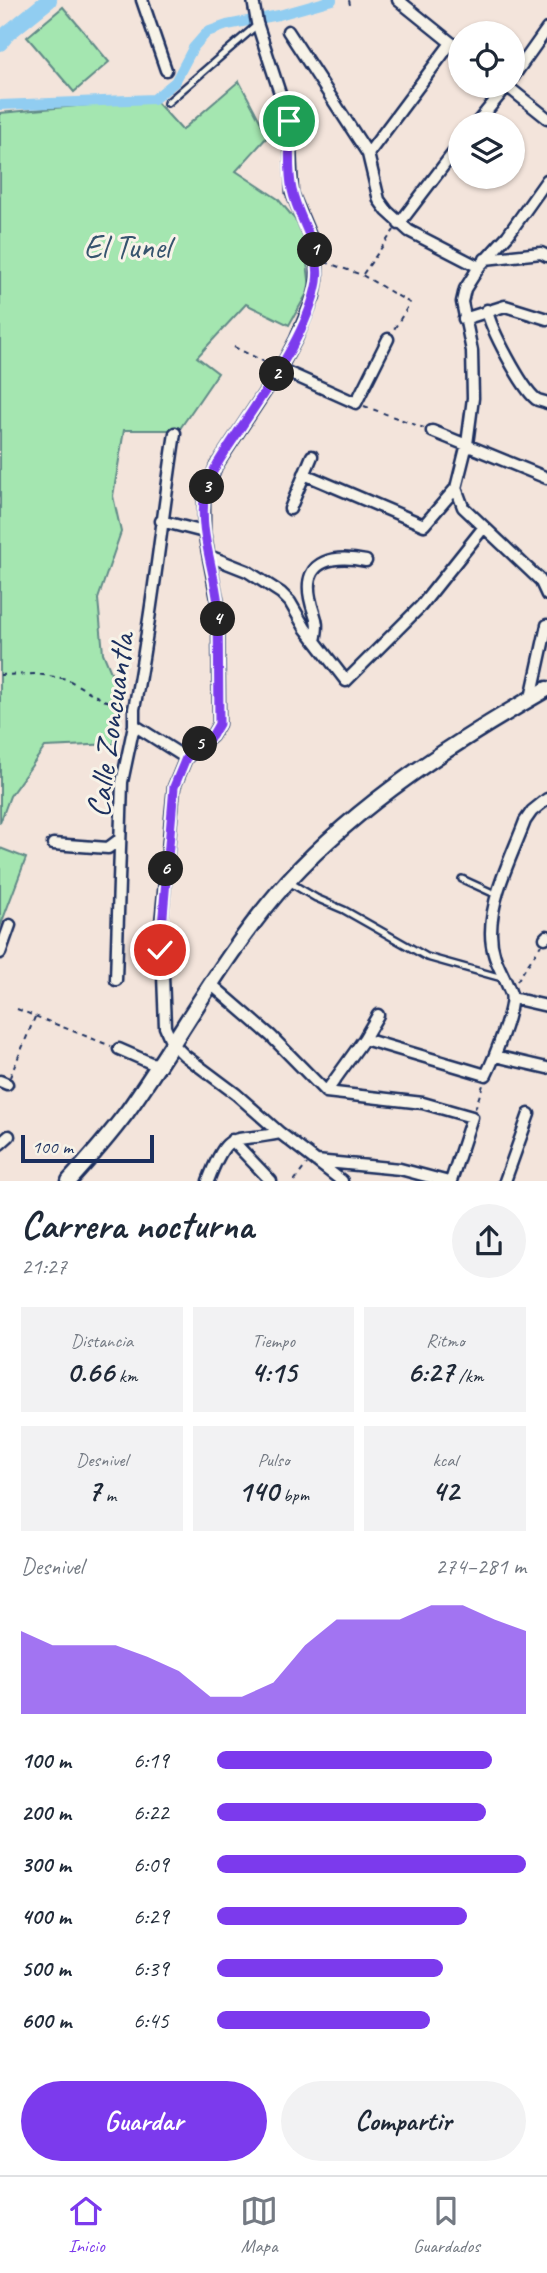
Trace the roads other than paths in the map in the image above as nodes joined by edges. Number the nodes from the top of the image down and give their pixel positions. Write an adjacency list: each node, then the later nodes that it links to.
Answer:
1 (142, 0): 10 (street)
2 (253, 0): 4 (street)
3 (398, 0): 7 (street)
4 (256, 21): 13 (lane); 26 (street)
5 (547, 29): 9 (street)
6 (288, 31): 16 (street)
7 (448, 41)
8 (448, 47): 16 (street)
9 (525, 60)
10 (166, 70)
11 (497, 98): 14 (street)
12 (522, 98): 15 (street)
13 (167, 103)
14 (486, 112)
15 (547, 118)
16 (368, 154): 19 (street)
17 (448, 160): 19 (street)
18 (547, 180): 21 (street)
19 (399, 224): 21 (street)
20 (547, 256): 21 (street)
21 (482, 263): 23 (street)
22 (487, 310): 23 (street); 24 (street); 27 (street)
23 (464, 319): 30 (street)
24 (547, 319)
25 (388, 339): 26 (street)
26 (280, 369): 38 (street)
27 (547, 402)
28 (432, 431): 30 (street)
29 (175, 433): 36 (street, Calle Zoncuantla)
30 (467, 444): 33 (street); 34 (street)
31 (312, 456): 32 (street)
32 (304, 474): 34 (street); 35 (street)
33 (547, 478)
34 (456, 488): 37 (street)
35 (290, 509)
36 (161, 521): 38 (street); 46 (street, Calle Zoncuantla)
37 (484, 527): 41 (street); 43 (street)
38 (204, 532): 39 (street)
39 (209, 556): 43 (street); 47 (street)
40 (366, 561): 43 (street)
41 (546, 591)
42 (547, 625): 45 (street)
43 (315, 641)
44 (547, 689): 45 (main road)
45 (531, 698): 52 (main road)
46 (134, 725): 47 (street); 49 (street, Calle Zoncuantla)
47 (186, 758): 63 (street)
48 (547, 799): 53 (street)
49 (120, 839): 50 (street); 57 (street, Calle Zoncuantla)
50 (54, 845)
51 (462, 879): 53 (lane)
52 (288, 881): 56 (lane); 58 (main road)
53 (497, 895): 56 (street)
54 (10, 925): 55 (street)
55 (0, 953)
56 (502, 978): 59 (street)
57 (116, 980)
58 (211, 984): 63 (main road); 68 (street)
59 (511, 995): 60 (street); 65 (street)
60 (547, 1006)
61 (378, 1015): 62 (street)
62 (364, 1039): 65 (street); 68 (street)
63 (172, 1043): 66 (main road); 70 (street)
64 (119, 1049): 66 (street)
65 (495, 1056): 67 (street)
66 (159, 1064): 75 (main road)
67 (547, 1068)
68 (326, 1092): 80 (street)
69 (529, 1115): 81 (street)
70 (280, 1133): 72 (street); 74 (street)
71 (9, 1136): 73 (street)
72 (232, 1140): 76 (street); 77 (street)
73 (0, 1144)
74 (314, 1159): 78 (street); 79 (street)
75 (69, 1181)
76 (208, 1181)
77 (271, 1181)
78 (342, 1181)
79 (445, 1181)
80 (451, 1181)
81 (505, 1181)

